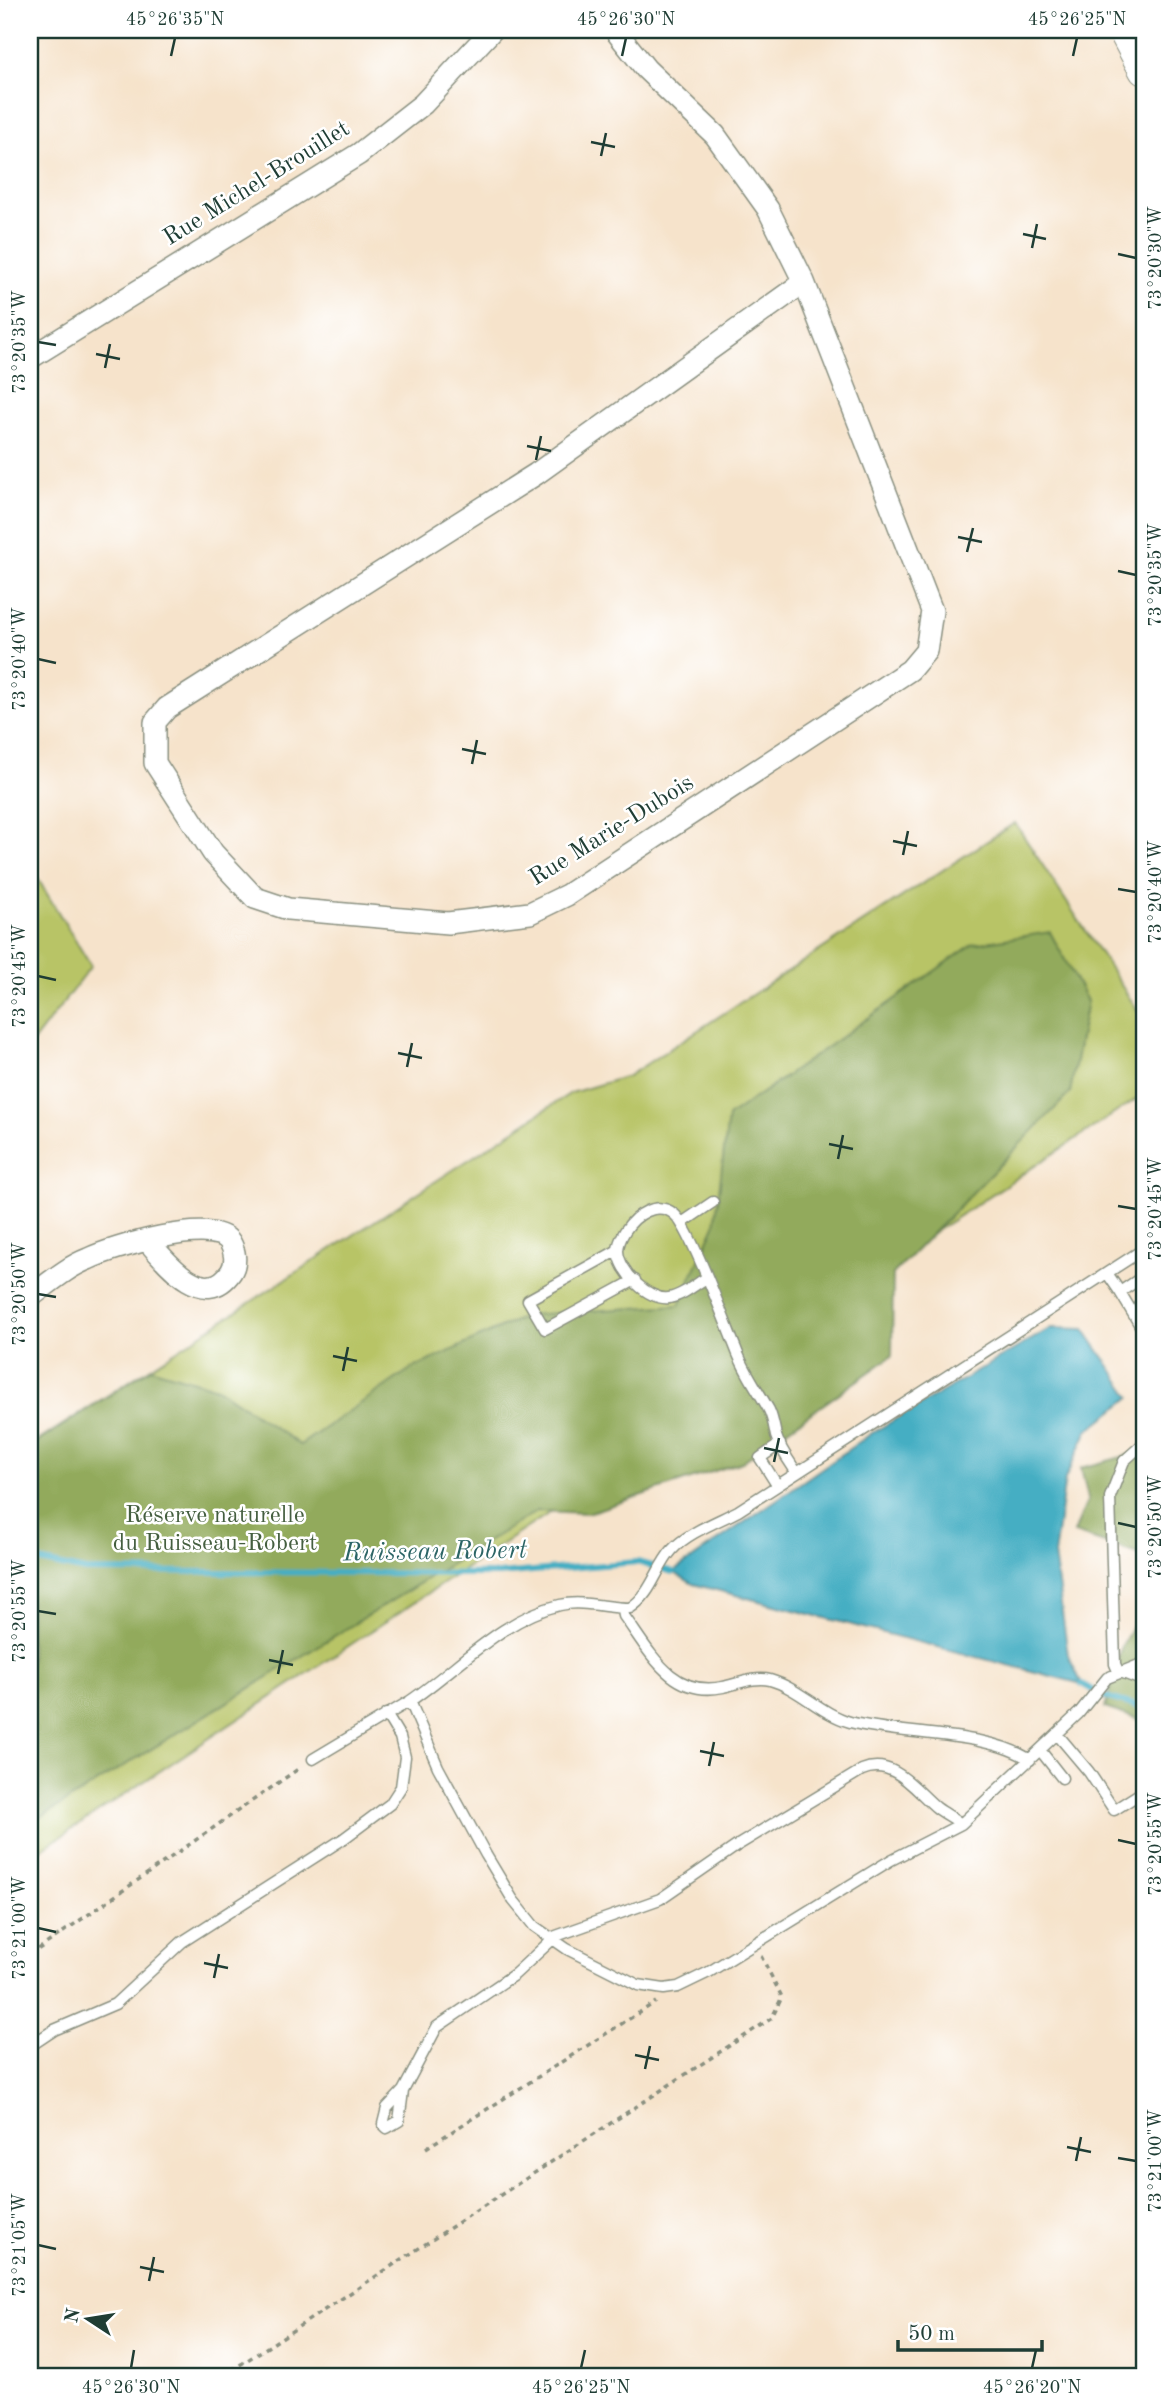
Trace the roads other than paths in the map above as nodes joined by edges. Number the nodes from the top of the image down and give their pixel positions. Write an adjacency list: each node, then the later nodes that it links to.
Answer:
1 (492, 30): 6 (street, Rue Michel-Brouillet)
2 (615, 30): 5 (street, Rue Marie-Dubois)
3 (1123, 30): 4 (street)
4 (1144, 71)
5 (804, 282): 5 (street, Rue Marie-Dubois)
6 (30, 358)
7 (713, 1202): 8 (lane)
8 (682, 1223): 11 (lane); 14 (lane)
9 (147, 1240): 17 (street)
10 (1144, 1249): 12 (lane)
11 (618, 1250): 15 (lane); 15 (lane)
12 (1107, 1273): 16 (lane); 21 (lane)
13 (1144, 1276): 16 (lane)
14 (706, 1278): 15 (lane); 20 (lane)
15 (635, 1280)
16 (1119, 1292): 18 (lane)
17 (30, 1297)
18 (1144, 1332)
19 (1144, 1443): 25 (lane)
20 (780, 1444): 21 (lane); 22 (lane)
21 (797, 1473): 22 (lane)
22 (777, 1485): 23 (lane)
23 (623, 1608): 27 (lane); 34 (lane)
24 (1144, 1663): 25 (lane)
25 (1118, 1671): 26 (lane); 30 (lane)
26 (1144, 1682)
27 (410, 1701): 28 (lane); 29 (lane)
28 (386, 1714): 31 (lane); 33 (lane)
29 (424, 1733): 31 (lane); 38 (lane)
30 (1057, 1734): 32 (lane); 36 (lane)
31 (403, 1745): 39 (lane)
32 (1040, 1750): 34 (lane); 35 (lane)
33 (313, 1759)
34 (1030, 1760): 37 (lane)
35 (1062, 1779)
36 (1144, 1791)
37 (961, 1824): 38 (lane); 38 (lane)
38 (552, 1939): 40 (lane)
39 (30, 2046)
40 (403, 2091)

